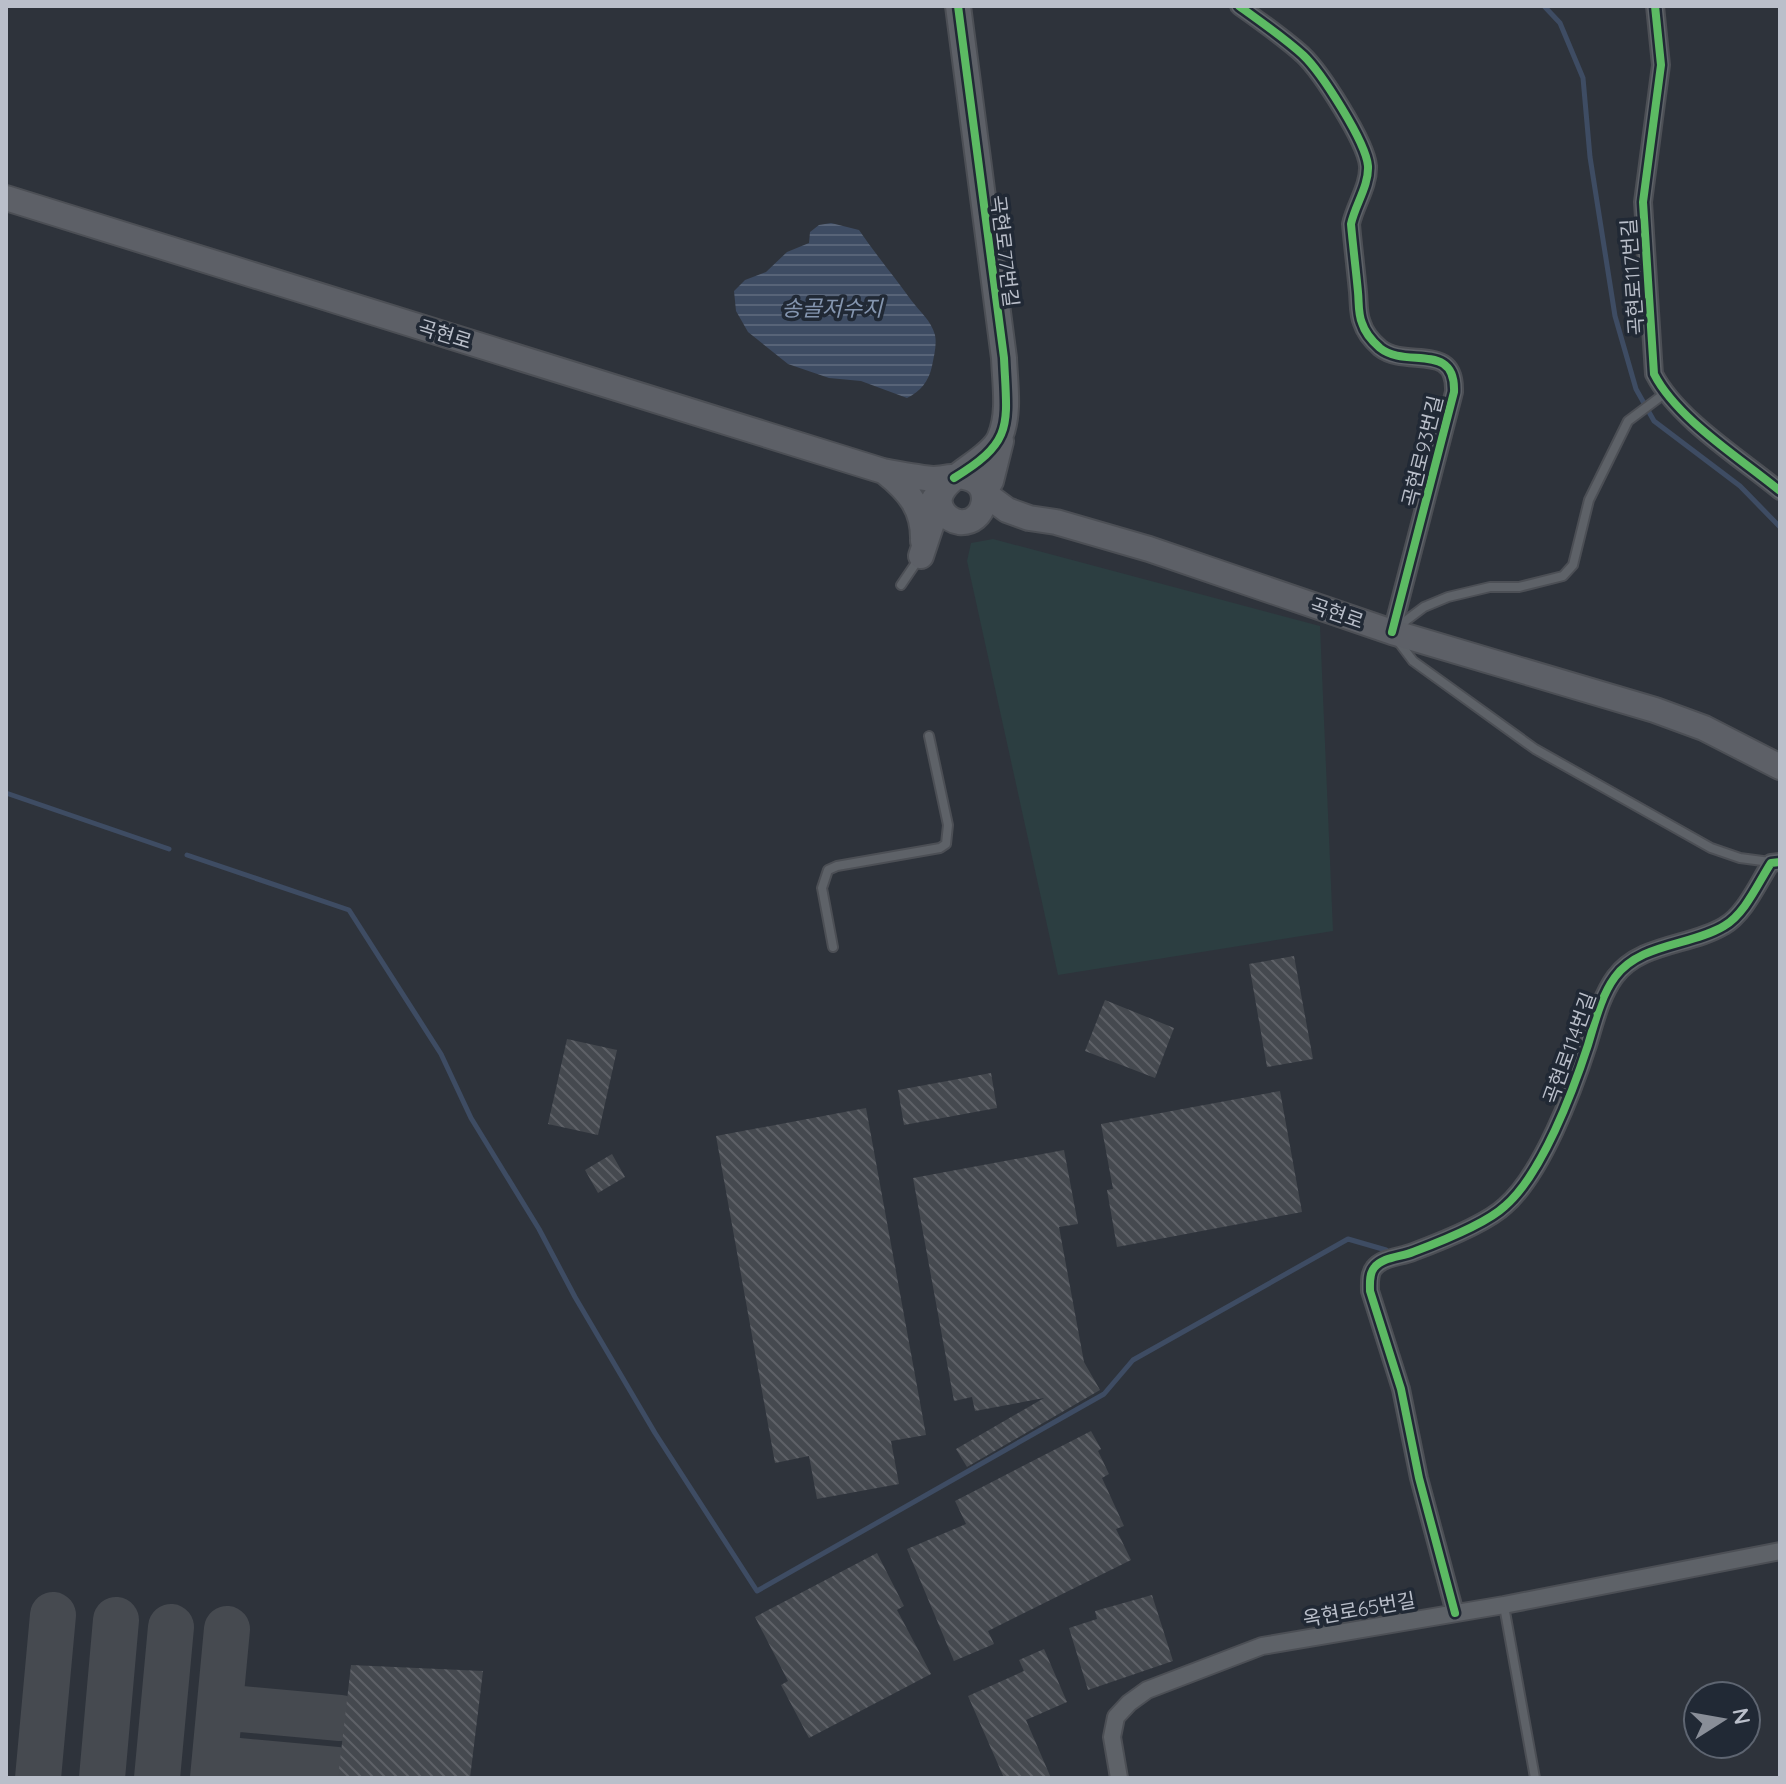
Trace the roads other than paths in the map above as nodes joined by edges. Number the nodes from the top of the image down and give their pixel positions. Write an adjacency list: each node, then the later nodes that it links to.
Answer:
1 (958, 6): 6 (main road, 곡현로77번길)
2 (1239, 6): 16 (street, 곡현로93번길)
3 (1655, 6): 5 (street, 곡현로117번길)
4 (6, 198): 7 (main road, 곡현로)
5 (1664, 394): 9 (street); 16 (lane)
6 (1004, 423): 7 (main road); 8 (main road); 10 (main road); 12 (main road)
7 (883, 471): 8 (main road); 11 (main road); 14 (main road)
8 (954, 478): 10 (main road, 곡현로); 11 (main road)
9 (1780, 491)
10 (984, 493): 12 (main road, 곡현로); 13 (main road)
11 (939, 502): 13 (main road); 14 (main road)
12 (1029, 518): 13 (main road); 16 (main road, 곡현로)
13 (965, 526): 14 (main road)
14 (921, 556): 15 (lane)
15 (901, 585)
16 (1392, 632): 18 (main road, 곡현로); 19 (lane)
17 (929, 736): 20 (lane)
18 (1780, 767)
19 (1775, 862): 23 (street, 곡현로114번길)
20 (833, 947)
21 (1780, 1551): 22 (street, 옥현로65번길)
22 (1504, 1605): 23 (street, 옥현로65번길); 25 (lane)
23 (1455, 1613): 24 (street, 옥현로65번길)
24 (1119, 1778)
25 (1535, 1778)

